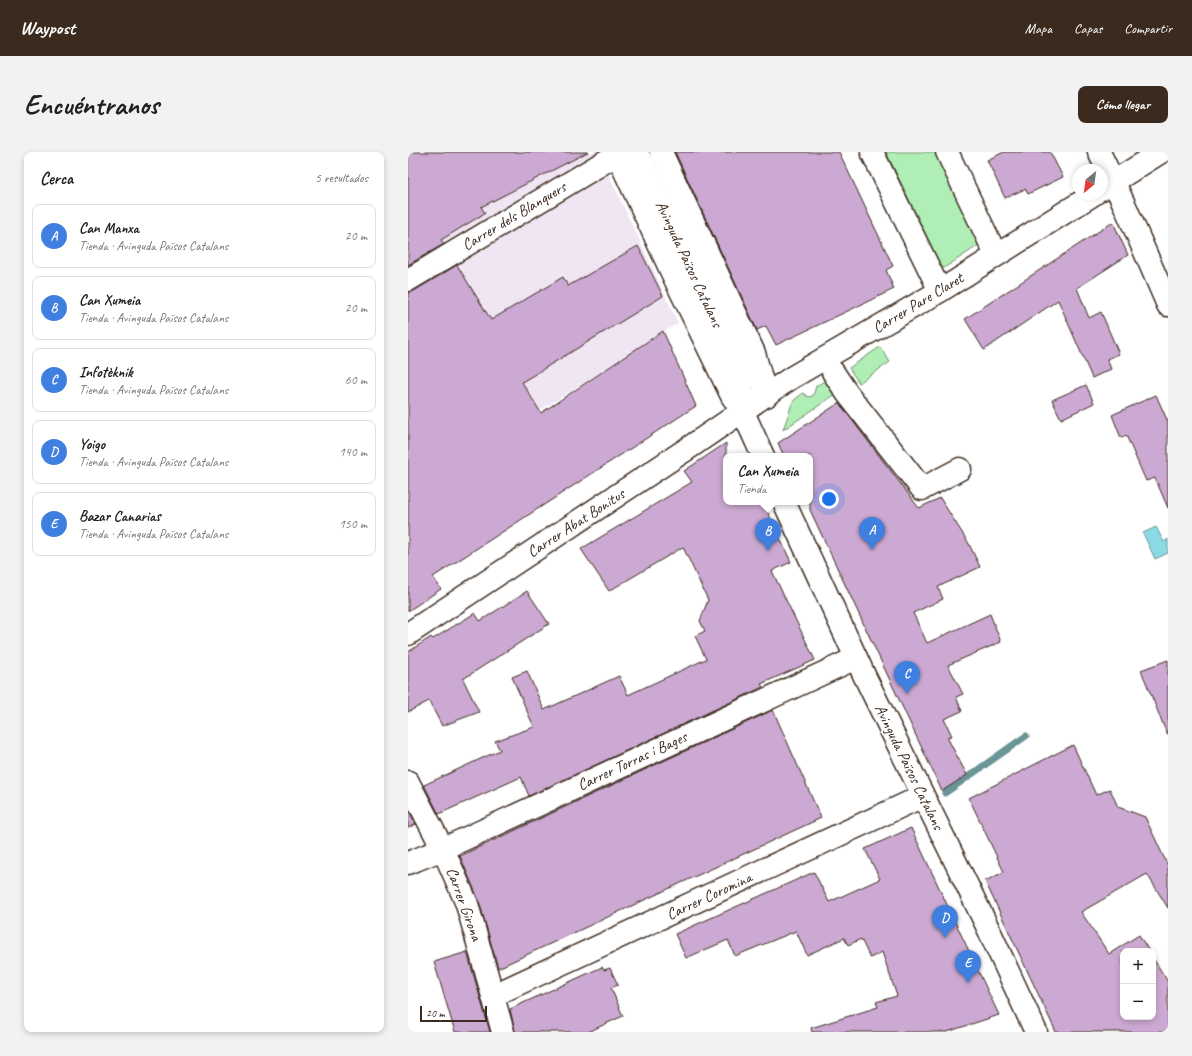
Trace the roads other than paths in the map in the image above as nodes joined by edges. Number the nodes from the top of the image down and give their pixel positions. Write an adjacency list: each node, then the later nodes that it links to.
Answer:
1 (623, 152): 10 (street, Avinguda Països Catalans); 12 (street, Carrer dels Blanquers); 16 (street, Avinguda Països Catalans)
2 (661, 152): 17 (street)
3 (872, 152): 13 (street)
4 (947, 152): 11 (street)
5 (1099, 152): 7 (street)
6 (1161, 152): 8 (street)
7 (1102, 164)
8 (1108, 185): 14 (street)
9 (1084, 200): 11 (street, Carrer Pare Claret)
10 (654, 235): 16 (street, Avinguda Països Catalans); 18 (street, Avinguda Països Catalans)
11 (996, 255): 13 (street, Carrer Pare Claret)
12 (408, 280)
13 (940, 291): 17 (street, Carrer Pare Claret)
14 (1168, 305)
15 (833, 372): 20 (street)
16 (740, 375): 17 (street, Avinguda Països Catalans); 18 (street, Avinguda Països Catalans)
17 (766, 396): 18 (street, Carrer Pare Claret)
18 (743, 412): 19 (street, Avinguda Països Catalans); 22 (street, Carrer Abat Bonitus)
19 (762, 453)
20 (960, 469)
21 (785, 505): 23 (street, Avinguda Països Catalans)
22 (408, 634)
23 (856, 658): 25 (street, Avinguda Països Catalans); 26 (street, Carrer Torras i Bages)
24 (408, 782): 26 (street, Carrer Girona)
25 (923, 796): 28 (street, Carrer Coromina); 30 (street, Avinguda Països Catalans)
26 (443, 849): 27 (street, Carrer Torras i Bages); 28 (street, Carrer Girona)
27 (408, 863)
28 (494, 995): 29 (street, Carrer Girona)
29 (503, 1032)
30 (1036, 1032)

